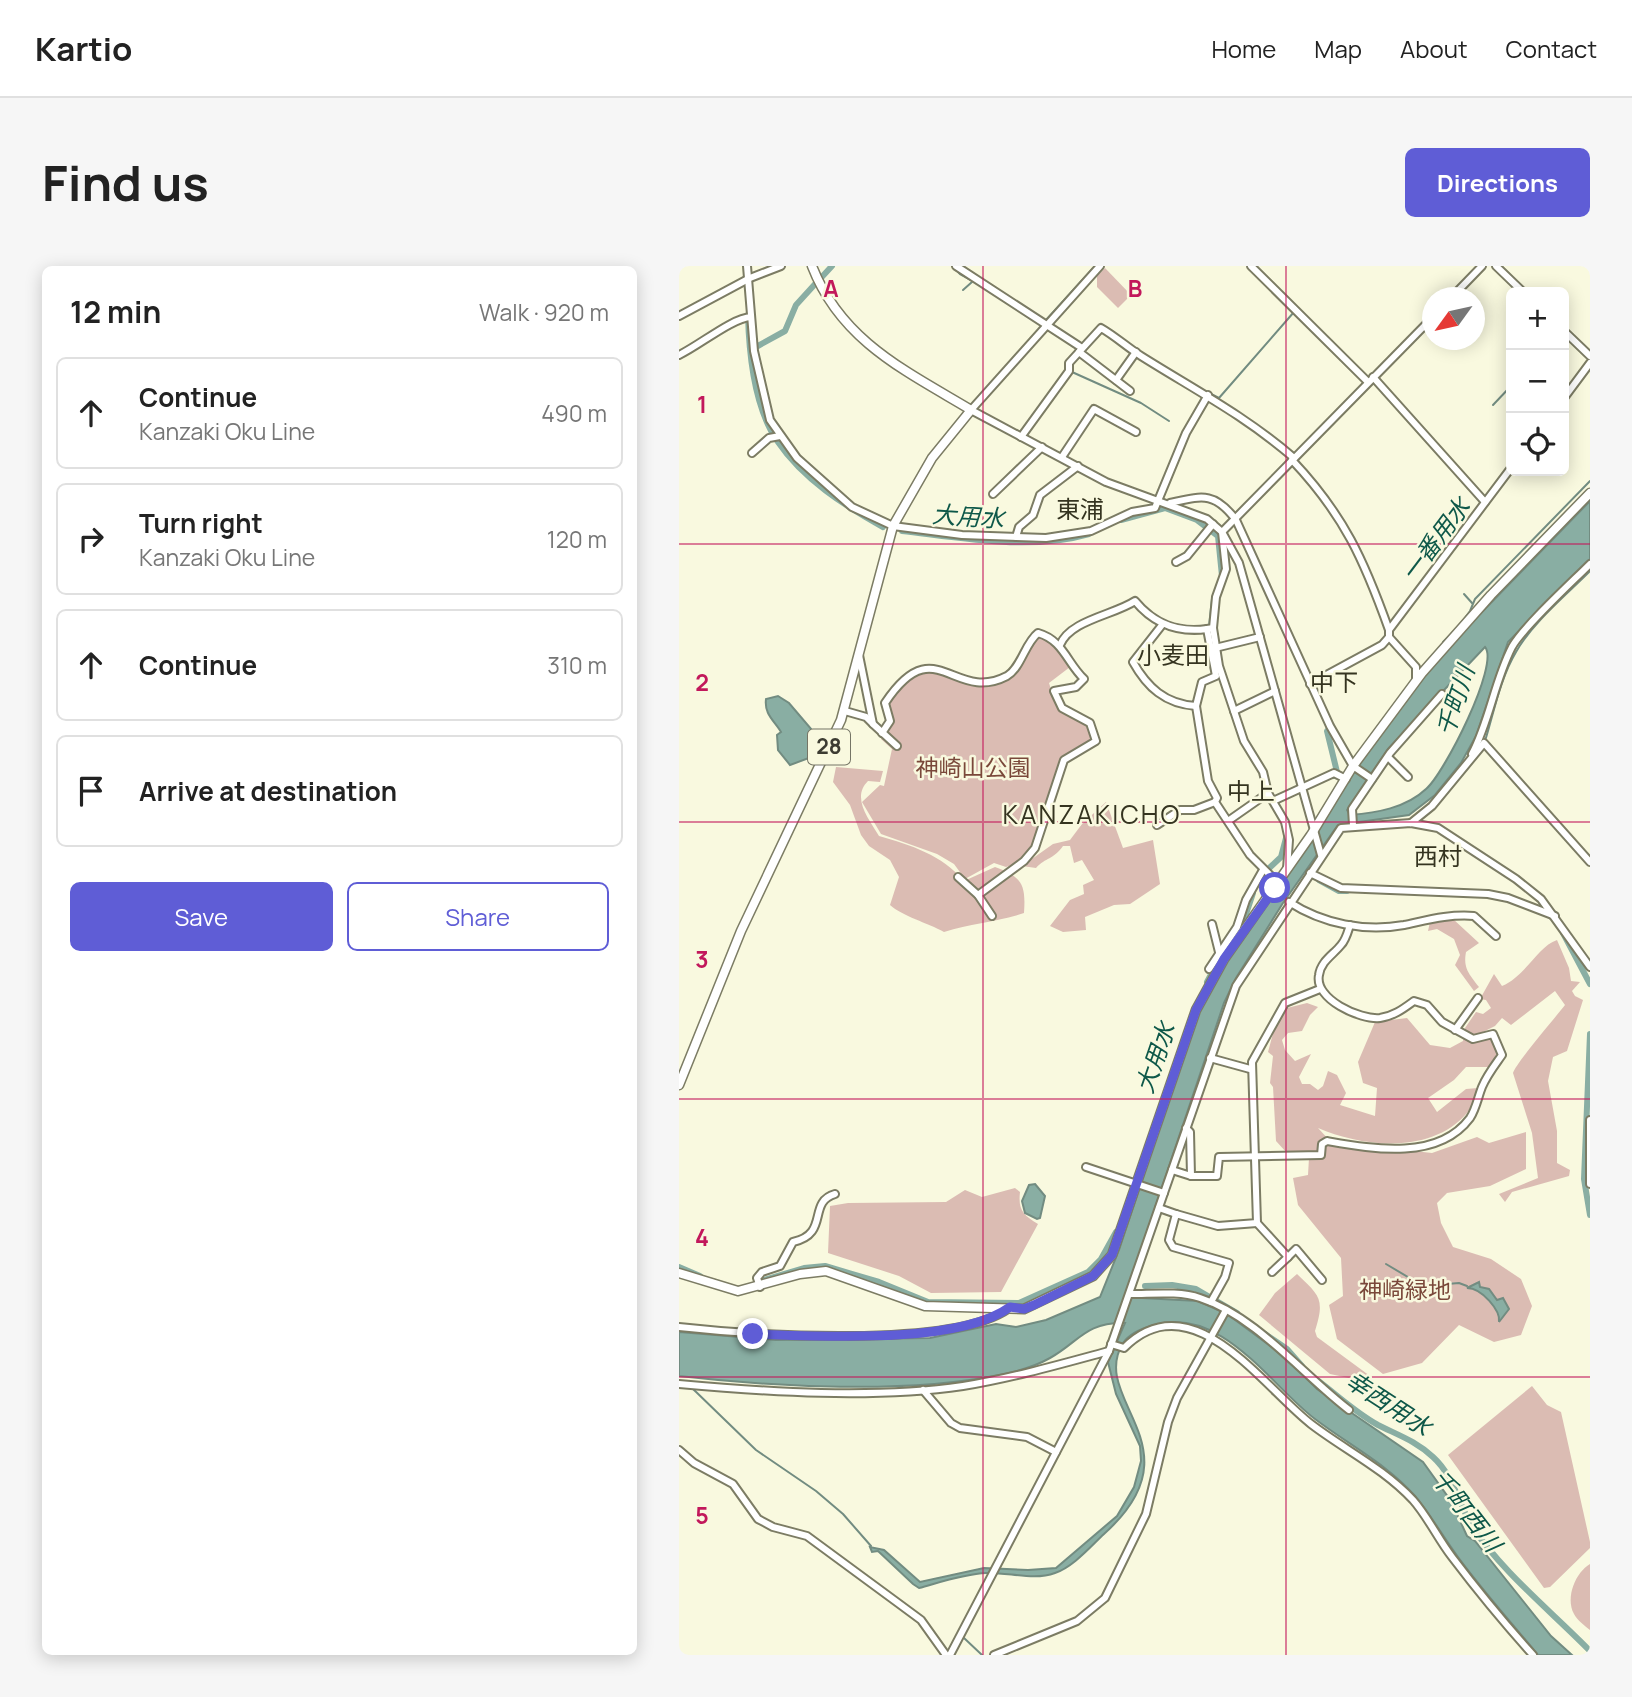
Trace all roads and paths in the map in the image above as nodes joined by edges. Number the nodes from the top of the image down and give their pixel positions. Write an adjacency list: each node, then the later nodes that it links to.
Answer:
1 (747, 266): 9 (street)
2 (781, 266): 9 (street)
3 (812, 266): 27 (main road)
4 (956, 266): 14 (street)
5 (1100, 266): 14 (street)
6 (1251, 266): 23 (street)
7 (1482, 266): 10 (street)
8 (1496, 266): 11 (street)
9 (748, 280): 12 (street); 13 (street)
10 (1462, 287)
11 (1518, 287)
12 (679, 316)
13 (749, 317): 19 (street); 29 (street)
14 (1048, 324): 17 (street); 27 (street)
15 (1422, 328): 23 (street)
16 (1569, 336): 20 (street)
17 (1080, 350): 18 (street); 22 (street); 30 (street)
18 (1136, 352): 22 (street); 26 (street)
19 (679, 355)
20 (1590, 356)
21 (1590, 363): 25 (street)
22 (1116, 380): 24 (street)
23 (1369, 380): 34 (street); 40 (street)
24 (1130, 391)
25 (1569, 391)
26 (1207, 396): 34 (street); 39 (street)
27 (971, 410): 30 (street); 43 (main road, 28)
28 (1136, 432): 33 (street)
29 (776, 437): 32 (street); 43 (street)
30 (1021, 437): 31 (street)
31 (1042, 447): 33 (street); 38 (street)
32 (752, 453)
33 (1062, 457): 35 (street)
34 (1293, 458): 42 (street); 53 (street)
35 (1078, 467): 39 (street); 46 (street)
36 (1506, 475): 40 (street)
37 (1590, 493): 59 (main road)
38 (993, 494)
39 (1159, 502): 41 (street); 46 (street)
40 (1485, 502): 53 (street)
41 (1168, 504): 42 (street); 44 (street)
42 (1236, 520): 45 (street); 60 (street)
43 (893, 526): 46 (street); 57 (main road, 28)
44 (1211, 527): 45 (street); 47 (street)
45 (1222, 532): 52 (street); 54 (street)
46 (1016, 537)
47 (1176, 562)
48 (1590, 564): 71 (street)
49 (1142, 594): 50 (street)
50 (1135, 601): 51 (street); 55 (street)
51 (1162, 625): 52 (street); 63 (street)
52 (1210, 629): 56 (street)
53 (1389, 633): 59 (street); 60 (street)
54 (1260, 637): 56 (street); 61 (street)
55 (1060, 645): 67 (street); 91 (street)
56 (1212, 649): 58 (street)
57 (859, 655): 65 (main road, 28); 66 (street)
58 (1219, 675): 63 (street); 64 (street)
59 (1416, 681): 70 (main road)
60 (1311, 683): 70 (street)
61 (1275, 691): 64 (street); 75 (street)
62 (1442, 694): 69 (street)
63 (1196, 706): 77 (street)
64 (1234, 710): 76 (street)
65 (845, 711): 66 (street); 106 (main road, 28)
66 (873, 724): 67 (street)
67 (882, 733): 68 (street)
68 (897, 746)
69 (1389, 758): 72 (street); 74 (street)
70 (1354, 767): 73 (main road); 74 (street)
71 (1464, 768): 81 (street); 85 (street)
72 (1408, 777)
73 (1346, 779): 75 (street); 83 (main road)
74 (1372, 779): 80 (street)
75 (1302, 788): 78 (street); 83 (street)
76 (1266, 794): 78 (street); 79 (street)
77 (1215, 802): 79 (street); 82 (street)
78 (1273, 802): 87 (street)
79 (1228, 821): 86 (street)
80 (1353, 821): 81 (street); 84 (street)
81 (1411, 823): 94 (street)
82 (1157, 825)
83 (1314, 833): 84 (street); 87 (main road)
84 (1321, 853): 88 (street)
85 (1590, 862)
86 (1263, 870): 90 (street); 98 (street)
87 (1287, 871): 90 (main road)
88 (1310, 873): 92 (street); 94 (street)
89 (958, 877): 91 (street)
90 (1278, 883): 98 (main road)
91 (978, 895): 93 (street)
92 (1289, 902): 96 (street); 104 (street)
93 (992, 916)
94 (1556, 916): 99 (street)
95 (1212, 924): 98 (street)
96 (1350, 925): 97 (street); 101 (street)
97 (1496, 936)
98 (1221, 956): 100 (street); 113 (main road)
99 (1590, 967)
100 (1209, 969)
101 (1320, 989): 103 (street); 105 (street)
102 (1478, 998): 103 (street)
103 (1455, 1030): 109 (street)
104 (1209, 1058): 105 (street); 108 (street)
105 (1250, 1069): 109 (street)
106 (679, 1086)
107 (1590, 1120): 114 (street)
108 (1186, 1128): 111 (street); 112 (street)
109 (1254, 1156): 112 (street); 119 (street)
110 (1086, 1167): 113 (street)
111 (1172, 1170): 112 (street); 115 (street)
112 (1191, 1176)
113 (1136, 1183): 115 (street); 127 (main road)
114 (1590, 1184)
115 (1163, 1192): 117 (street)
116 (835, 1194): 124 (street)
117 (1159, 1208): 118 (street); 125 (street)
118 (1177, 1214): 119 (street); 126 (street)
119 (1257, 1223): 120 (street)
120 (1288, 1257): 121 (street); 123 (street)
121 (1272, 1272)
122 (679, 1273): 124 (main road)
123 (1322, 1280)
124 (759, 1283): 127 (main road)
125 (1130, 1296): 126 (street); 131 (street)
126 (1213, 1299): 128 (street)
127 (1010, 1307): 129 (street)
128 (1226, 1311): 130 (street); 134 (street)
129 (679, 1327)
130 (1212, 1338): 131 (street); 138 (street); 139 (street)
131 (1112, 1347): 133 (street); 136 (street)
132 (679, 1384): 133 (street)
133 (923, 1390): 136 (street)
134 (1349, 1410)
135 (679, 1450): 137 (street)
136 (1056, 1452): 137 (street)
137 (948, 1655)
138 (994, 1655)
139 (1533, 1655)

